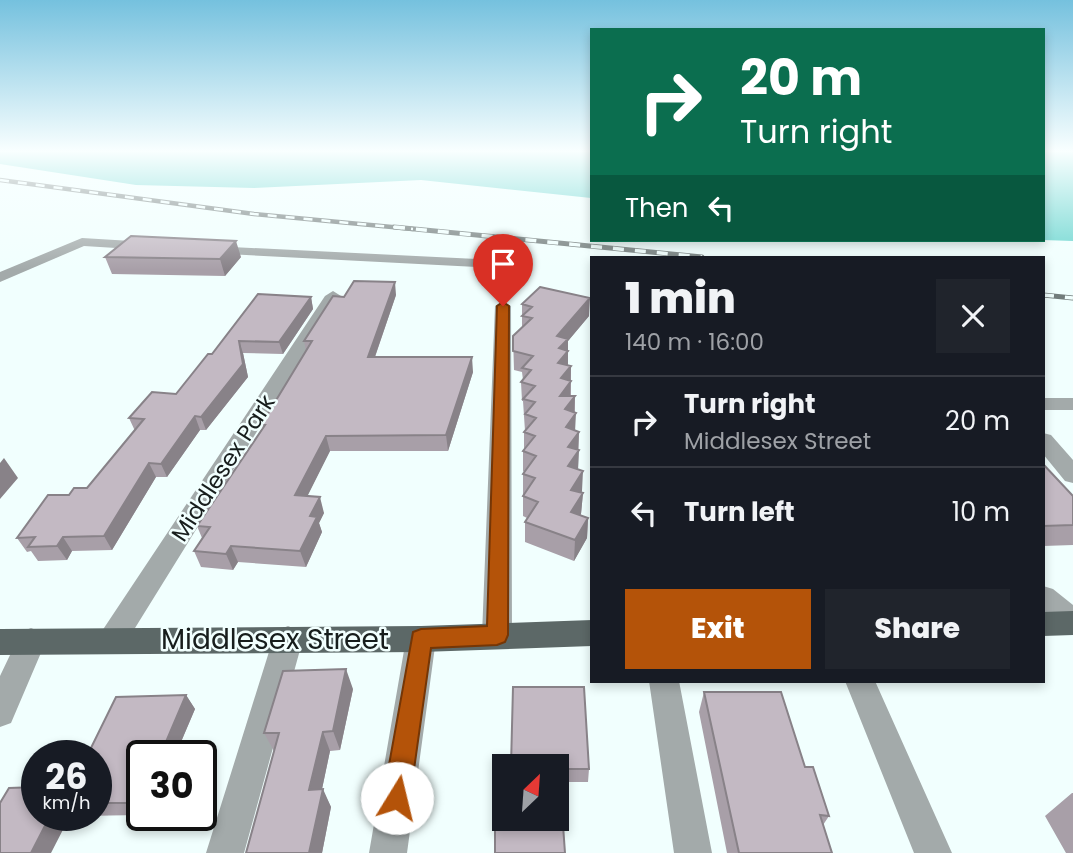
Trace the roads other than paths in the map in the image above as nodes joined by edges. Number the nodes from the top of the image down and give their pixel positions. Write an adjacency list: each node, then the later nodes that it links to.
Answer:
1 (162, 247): 4 (street)
2 (203, 249): 3 (street)
3 (477, 263)
4 (0, 277)
5 (333, 296): 18 (street, Middlesex Park)
6 (503, 306): 15 (street)
7 (1045, 404): 8 (street)
8 (1073, 404)
9 (1045, 442): 10 (street)
10 (1073, 475)
11 (1045, 599): 12 (street)
12 (1073, 622): 13 (main road)
13 (1045, 624)
14 (590, 633): 15 (main road, Middlesex Street)
15 (497, 635): 17 (main road, Middlesex Street)
16 (288, 639): 17 (main road, Middlesex Street); 18 (main road, Middlesex Street); 24 (street)
17 (421, 639): 25 (street)
18 (112, 640): 19 (main road, Middlesex Street)
19 (31, 641): 20 (main road, Middlesex Street); 23 (street)
20 (0, 642)
21 (664, 683): 26 (street)
22 (861, 683): 27 (street)
23 (0, 712)
24 (225, 853)
25 (388, 853)
26 (693, 853)
27 (933, 853)

